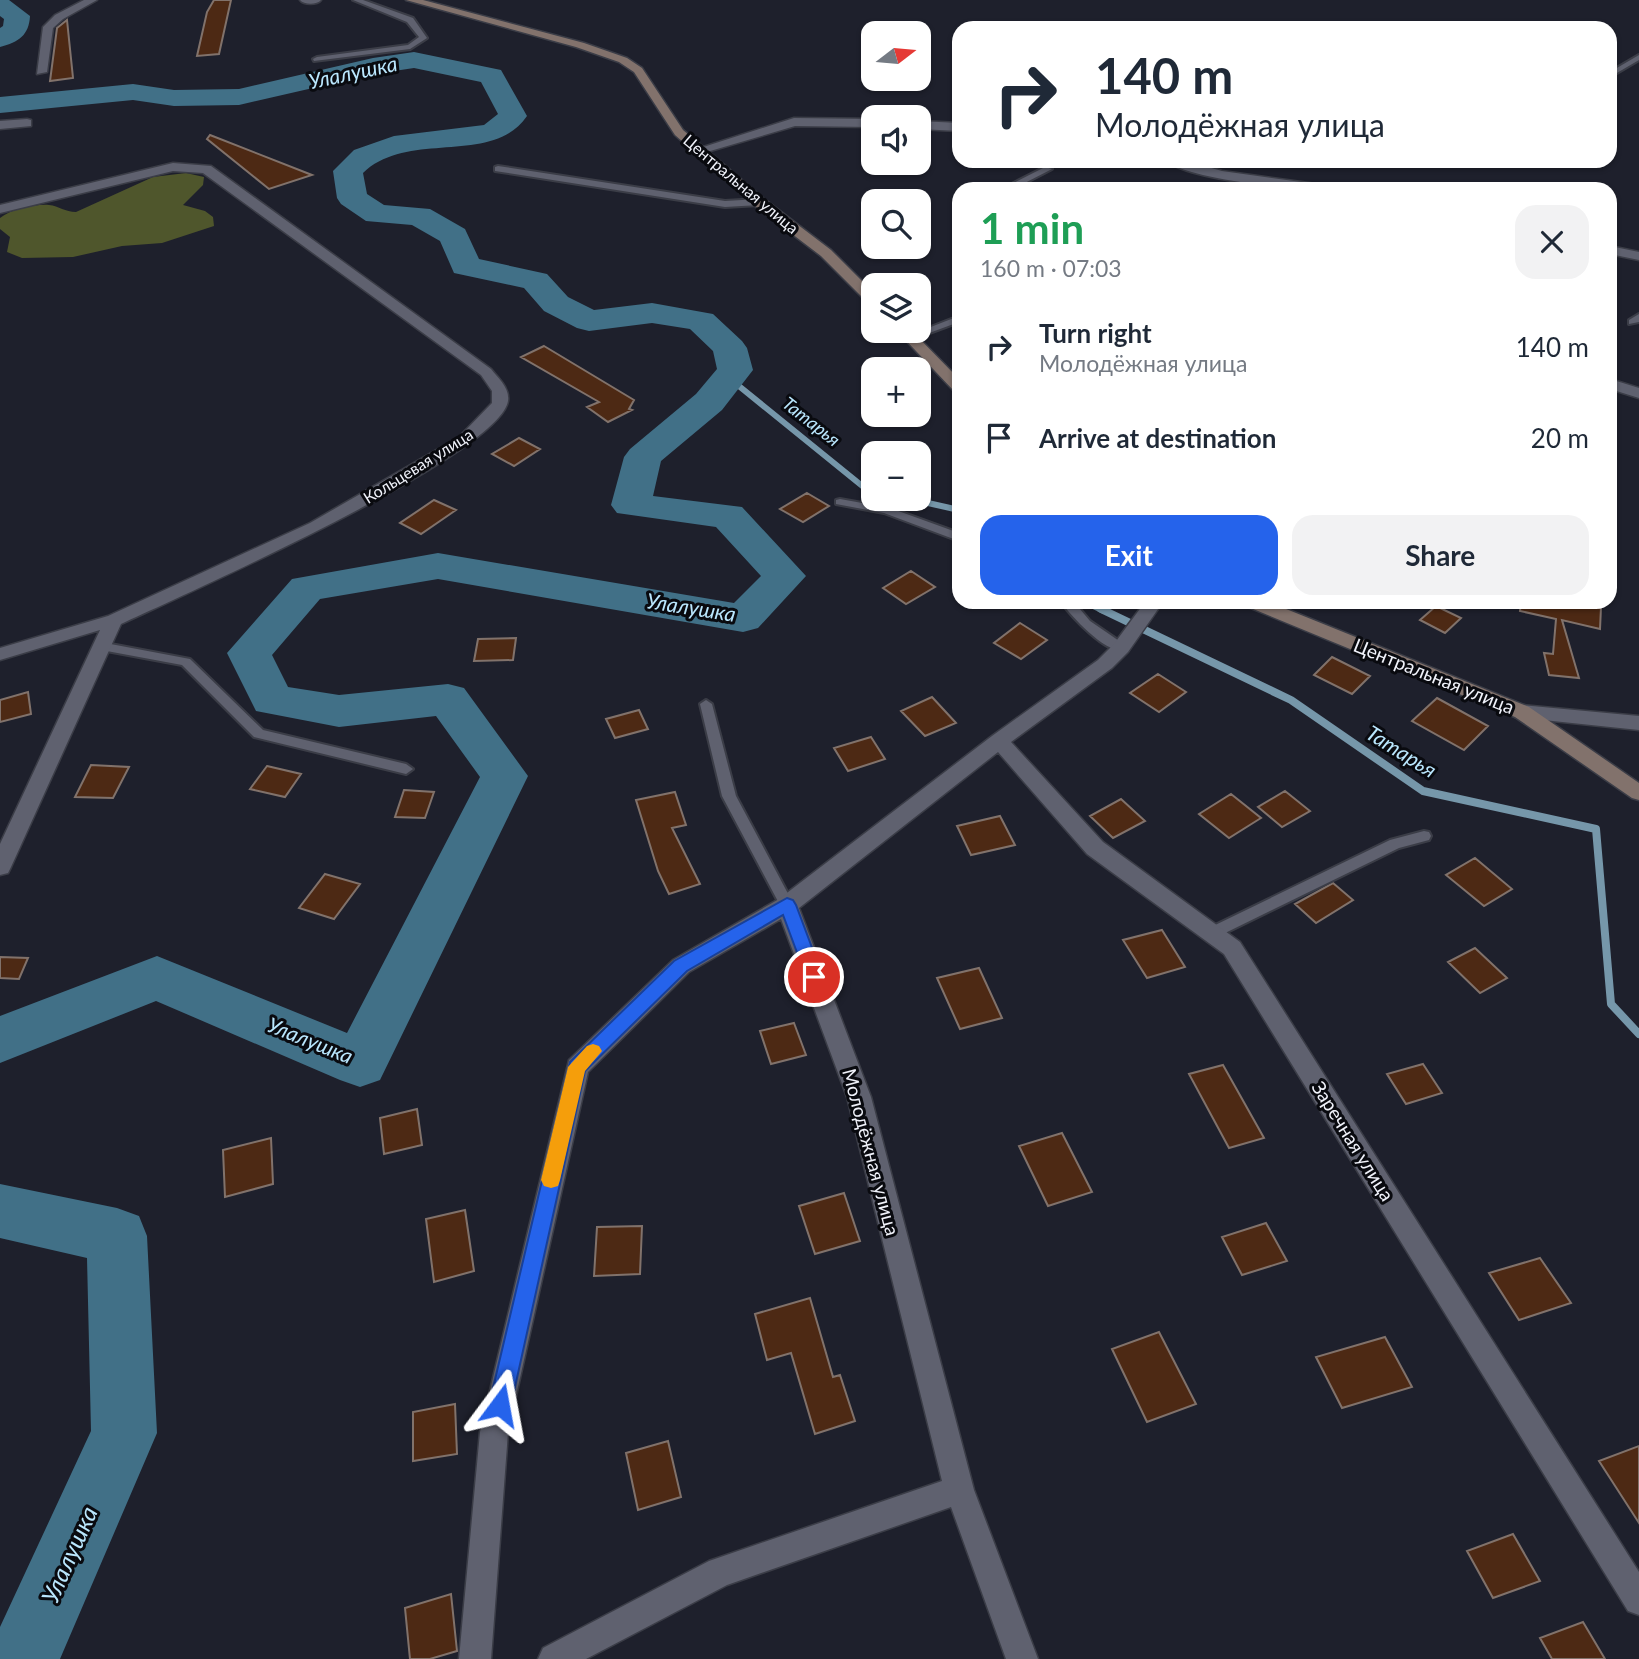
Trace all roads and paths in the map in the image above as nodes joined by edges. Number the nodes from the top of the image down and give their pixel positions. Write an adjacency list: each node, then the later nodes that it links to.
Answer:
1 (92, 0): 9 (street)
2 (304, 0): 3 (street)
3 (316, 0)
4 (358, 0): 7 (lane)
5 (411, 0): 15 (street, Центральная улица)
6 (1639, 57): 8 (lane)
7 (317, 59)
8 (1617, 71)
9 (41, 72)
10 (27, 123): 12 (street)
11 (861, 123): 15 (street)
12 (0, 125)
13 (931, 126): 14 (street)
14 (952, 127)
15 (700, 150): 21 (street, Центральная улица)
16 (1196, 168): 20 (street)
17 (498, 169): 21 (lane)
18 (1048, 169): 19 (lane)
19 (1021, 182)
20 (1272, 182)
21 (758, 202): 25 (street, Центральная улица)
22 (0, 209): 37 (street, Кольцевая улица)
23 (1617, 251): 24 (street)
24 (1639, 256)
25 (861, 288)
26 (952, 321): 27 (lane)
27 (931, 327)
28 (916, 343): 29 (street)
29 (952, 381)
30 (1617, 386): 31 (street)
31 (1639, 393)
32 (840, 502): 33 (lane)
33 (952, 534)
34 (1074, 609): 38 (lane)
35 (1148, 609): 38 (street)
36 (1269, 609): 42 (street, Центральная улица)
37 (114, 620): 39 (street); 40 (street)
38 (1124, 643): 44 (street)
39 (100, 646): 45 (lane); 48 (street)
40 (0, 654)
41 (706, 705): 49 (lane)
42 (1522, 712): 43 (street); 46 (street, Центральная улица)
43 (1639, 723)
44 (999, 741): 49 (street); 50 (street, Заречная улица)
45 (406, 769)
46 (1639, 793)
47 (1424, 836): 50 (lane)
48 (0, 867)
49 (787, 905): 51 (street, Молодёжная улица); 53 (street)
50 (1212, 933): 52 (street, Заречная улица)
51 (959, 1490): 54 (street); 55 (street, Молодёжная улица)
52 (1639, 1600)
53 (475, 1659)
54 (554, 1659)
55 (1021, 1659)

